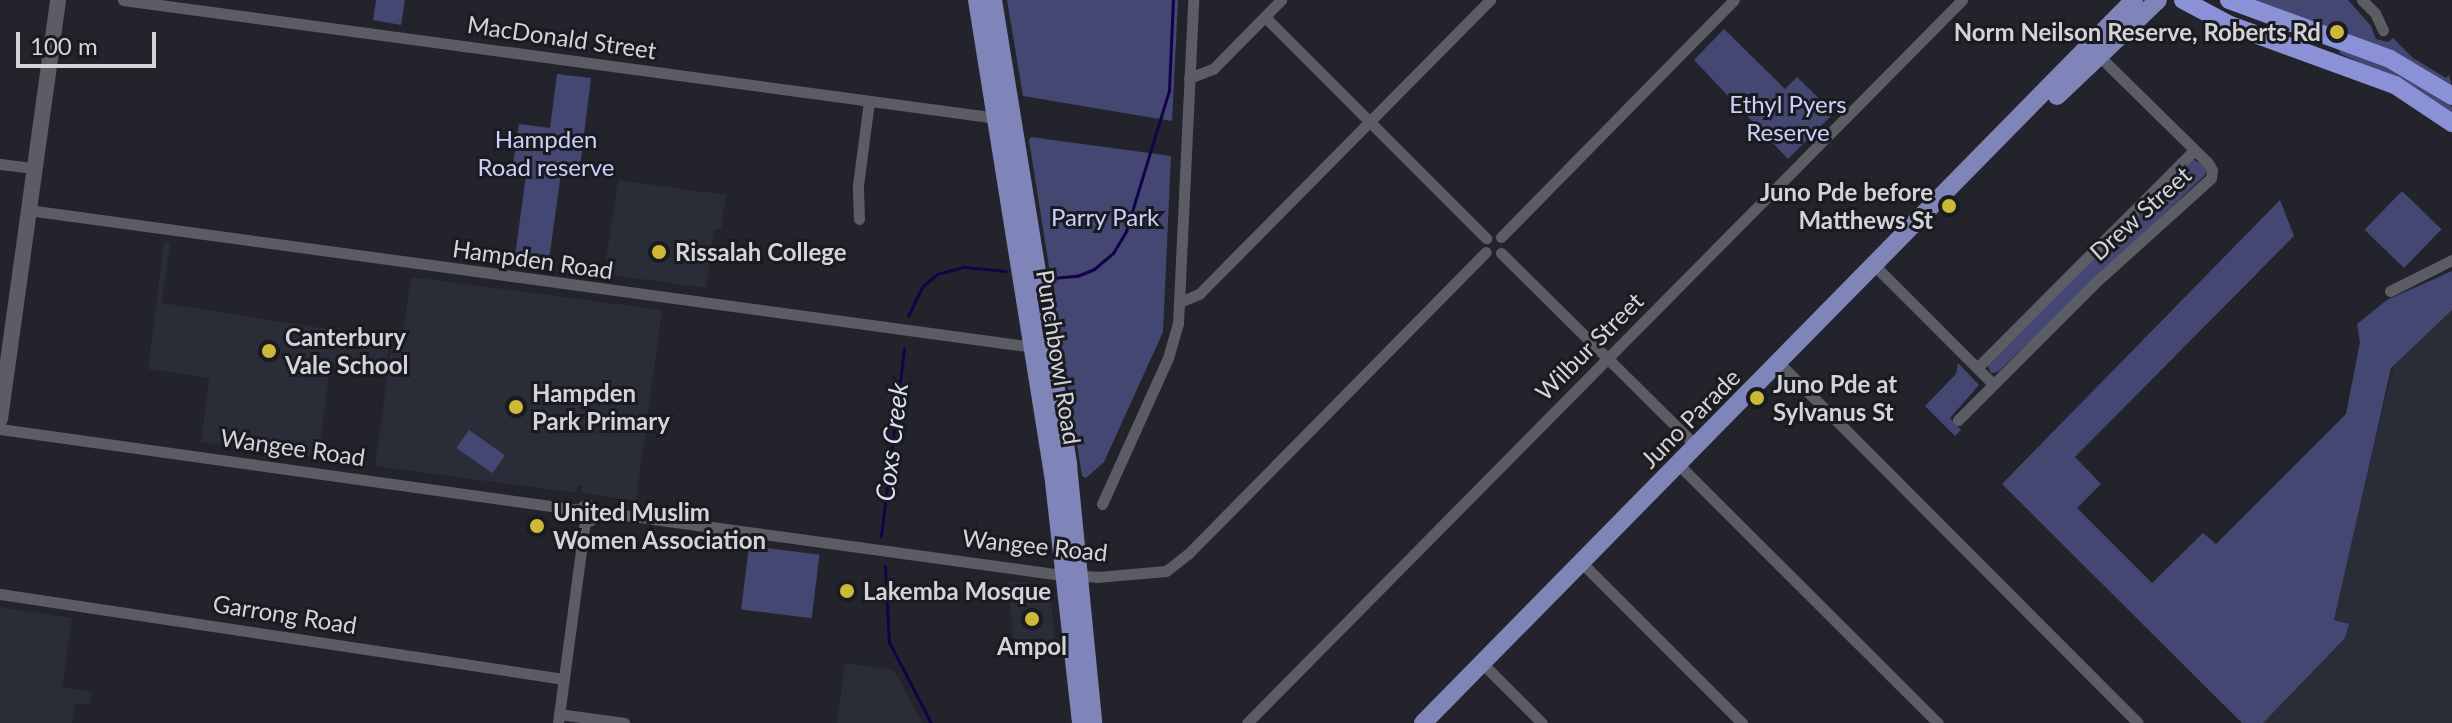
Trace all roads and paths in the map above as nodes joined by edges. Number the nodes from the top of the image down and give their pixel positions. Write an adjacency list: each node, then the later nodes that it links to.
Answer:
1 (58, 0): 27 (main road)
2 (123, 0): 20 (street, MacDonald Street)
3 (977, 0): 21 (main road, Punchbowl Road)
4 (993, 0): 52 (main road, Punchbowl Road)
5 (1193, 0): 18 (street)
6 (1281, 0): 15 (street)
7 (1490, 0): 22 (street)
8 (1734, 0): 30 (street)
9 (1962, 0): 40 (street, Wilbur Street)
10 (2134, 0): 24 (main road, Juno Parade)
11 (2158, 0): 17 (main road, Juno Parade)
12 (2183, 0): 23 (highway)
13 (2229, 0): 19 (highway)
14 (2362, 0): 16 (street)
15 (1265, 17): 18 (street); 22 (street)
16 (2383, 30)
17 (2099, 56): 24 (main road, Juno Parade); 25 (street)
18 (1189, 78): 37 (street)
19 (2452, 96)
20 (869, 102): 21 (street, MacDonald Street); 29 (street)
21 (997, 118): 39 (main road, Punchbowl Road)
22 (1369, 122): 31 (street); 37 (street)
23 (2452, 123)
24 (1992, 148): 35 (main road, Juno Parade)
25 (2194, 150): 42 (street, Drew Street); 43 (street, Drew Street)
26 (0, 164): 27 (street)
27 (34, 168): 28 (main road)
28 (28, 210): 38 (main road); 39 (street, Hampden Road)
29 (859, 219)
30 (1501, 237): 31 (street); 33 (street)
31 (1486, 238): 32 (street)
32 (1486, 252): 33 (street); 52 (street, Wangee Road)
33 (1501, 253): 40 (street)
34 (2452, 260): 36 (street)
35 (1876, 267): 41 (main road, Juno Parade); 42 (street)
36 (2390, 291)
37 (1180, 302): 49 (street)
38 (6, 335): 44 (main road)
39 (1033, 347): 52 (main road, Punchbowl Road)
40 (1608, 358): 47 (street); 60 (street, Wilbur Street)
41 (1779, 363): 47 (main road, Juno Parade); 65 (street)
42 (1978, 367): 43 (street)
43 (1993, 384): 45 (street, Drew Street)
44 (0, 419)
45 (1958, 420)
46 (0, 429): 50 (street, Wangee Road)
47 (1696, 446): 48 (main road, Juno Parade)
48 (1678, 464): 51 (main road, Juno Parade); 64 (street)
49 (1102, 504)
50 (582, 515): 52 (street, Wangee Road); 55 (street)
51 (1581, 562): 54 (main road, Juno Parade); 63 (street)
52 (1073, 576): 58 (main road, Punchbowl Road); 59 (main road, Punchbowl Road)
53 (0, 594): 55 (street, Garrong Road)
54 (1481, 662): 61 (main road, Juno Parade); 62 (street)
55 (564, 679): 56 (street)
56 (559, 718): 57 (street)
57 (624, 723)
58 (1081, 723)
59 (1093, 723)
60 (1247, 723)
61 (1423, 723)
62 (1542, 723)
63 (1742, 723)
64 (1938, 723)
65 (2138, 723)

